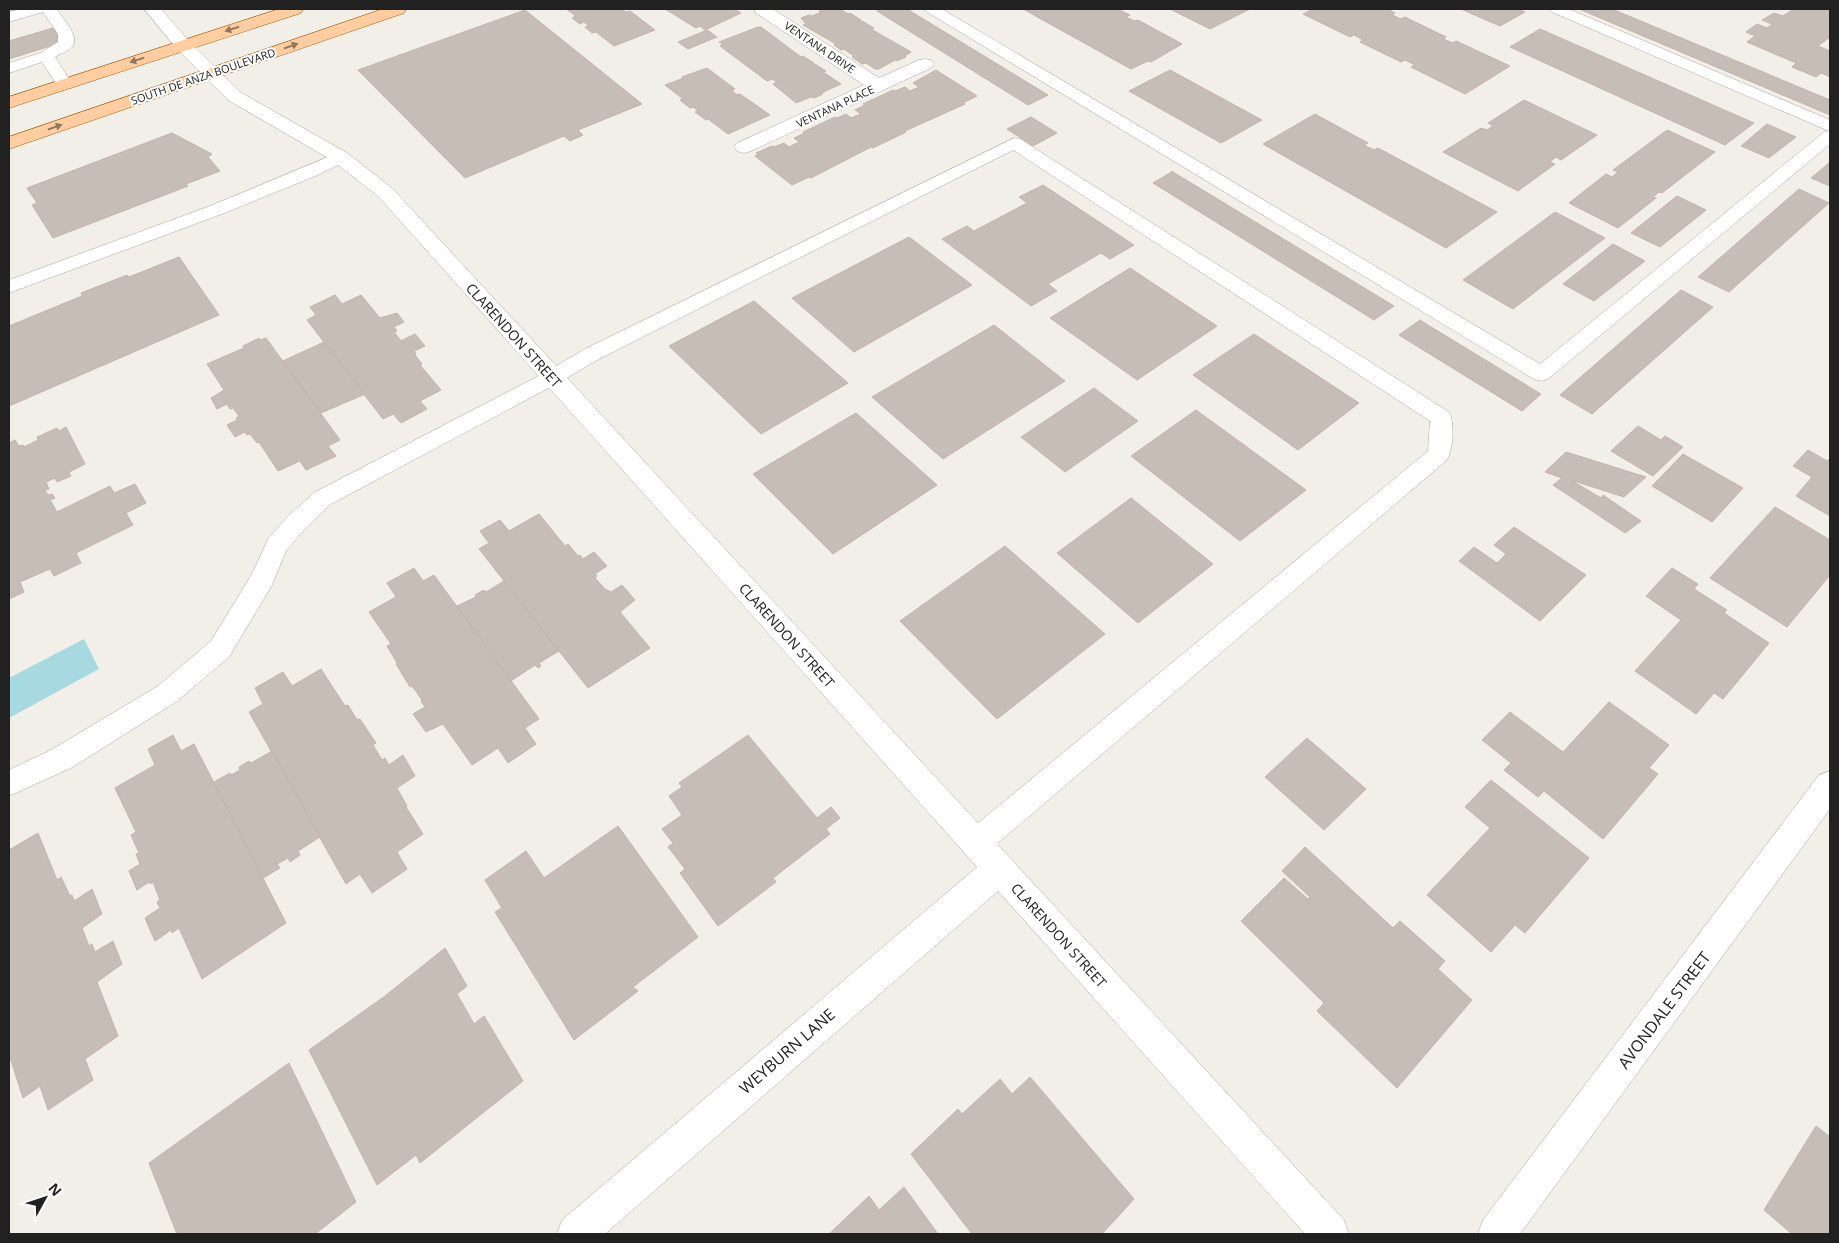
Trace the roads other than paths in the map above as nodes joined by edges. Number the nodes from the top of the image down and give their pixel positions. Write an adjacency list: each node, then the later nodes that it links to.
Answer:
1 (38, 9): 9 (lane)
2 (49, 9): 11 (lane)
3 (152, 9): 10 (street, CLARENDON STREET)
4 (294, 9): 10 (main road, one-way to 10)
5 (398, 9): 14 (main road, SOUTH DE ANZA BOULEVARD, one-way to 5)
6 (762, 9): 16 (street, VENTANA DRIVE)
7 (932, 9): 19 (lane)
8 (1557, 9): 18 (lane)
9 (9, 18)
10 (183, 45): 14 (street, CLARENDON STREET); 15 (main road, one-way to 15)
11 (46, 56): 13 (lane); 15 (lane)
12 (925, 64): 16 (street, VENTANA PLACE)
13 (9, 68)
14 (211, 73): 20 (main road, SOUTH DE ANZA BOULEVARD, one-way to 14); 22 (street, CLARENDON STREET)
15 (65, 84): 17 (main road)
16 (878, 86): 21 (street, VENTANA PLACE)
17 (9, 103)
18 (1830, 126)
19 (1830, 136)
20 (9, 143)
21 (744, 147)
22 (340, 157): 23 (lane); 24 (street, CLARENDON STREET)
23 (9, 287)
24 (553, 377): 25 (lane); 27 (street, CLARENDON STREET); 27 (lane)
25 (9, 783)
26 (1830, 785): 31 (street, AVONDALE STREET)
27 (976, 844): 28 (street, CLARENDON STREET)
28 (999, 869): 29 (street, WEYBURN LANE); 30 (street, CLARENDON STREET)
29 (576, 1234)
30 (1330, 1234)
31 (1497, 1234)

